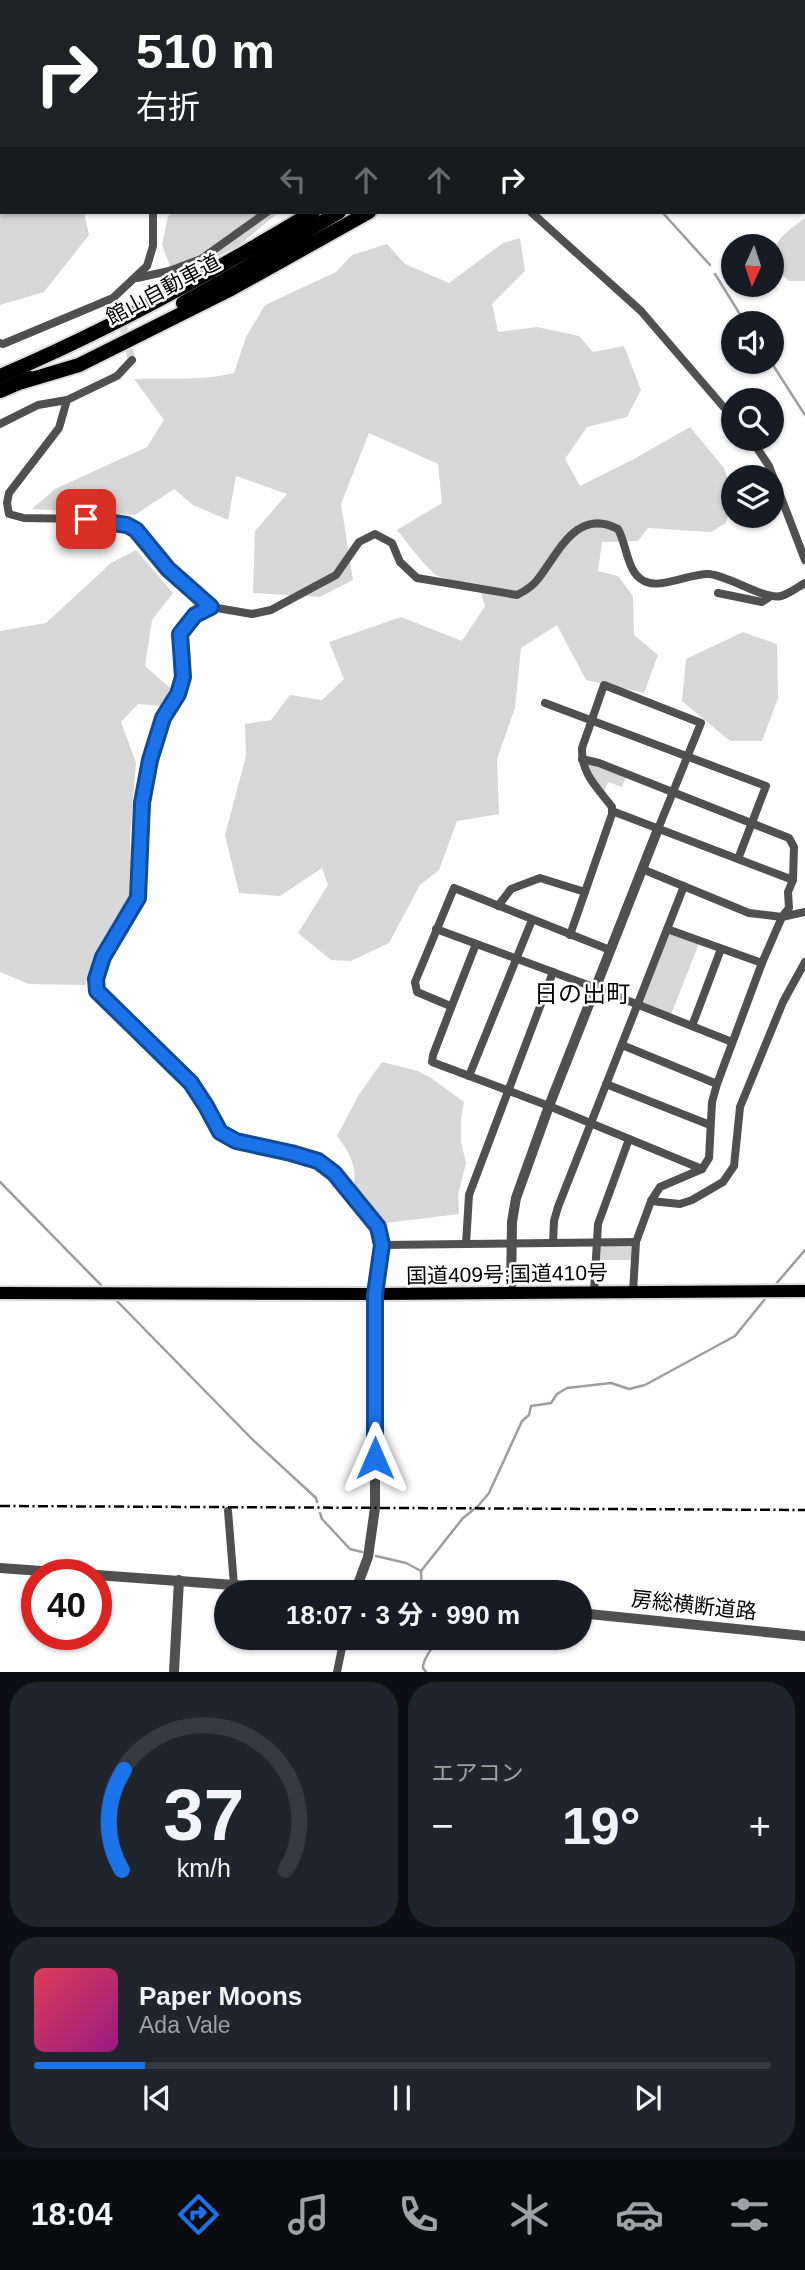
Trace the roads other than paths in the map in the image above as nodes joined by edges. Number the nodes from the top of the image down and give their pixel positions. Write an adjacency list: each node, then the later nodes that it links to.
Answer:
1 (153, 214): 9 (street)
2 (264, 214): 9 (street)
3 (310, 214): 12 (highway, 館山自動車道)
4 (336, 214): 13 (highway, 館山自動車道)
5 (365, 214): 8 (highway)
6 (376, 214): 8 (highway)
7 (533, 214): 16 (street)
8 (312, 243): 13 (highway)
9 (134, 278): 10 (street)
10 (0, 343)
11 (132, 360): 15 (street)
12 (0, 376)
13 (22, 382): 14 (highway, 館山自動車道)
14 (0, 391)
15 (67, 400): 17 (street); 23 (street)
16 (721, 404)
17 (0, 424)
18 (759, 451): 19 (street)
19 (805, 559)
20 (805, 583): 22 (street)
21 (718, 593): 22 (street)
22 (771, 596): 23 (street)
23 (211, 607): 72 (street)
24 (545, 703): 25 (street)
25 (592, 720): 26 (street); 26 (street); 27 (street)
26 (687, 757): 28 (street); 30 (street)
27 (582, 759): 28 (street); 29 (street)
28 (673, 792): 30 (street); 31 (street)
29 (612, 811): 31 (street); 36 (street)
30 (752, 823): 32 (street); 34 (street)
31 (659, 829): 32 (street); 33 (street)
32 (738, 859): 34 (street)
33 (642, 869): 35 (street); 46 (street)
34 (793, 880): 39 (street)
35 (684, 886): 39 (street); 42 (street)
36 (585, 892): 37 (street); 43 (street)
37 (498, 906): 40 (street); 41 (street)
38 (805, 912): 39 (street)
39 (782, 917): 49 (street)
40 (533, 920): 43 (street); 47 (street)
41 (436, 929): 44 (street); 53 (street)
42 (667, 929): 45 (street); 52 (street)
43 (570, 935): 46 (street)
44 (476, 944): 47 (street); 53 (street)
45 (721, 949): 49 (street); 54 (street)
46 (610, 950): 51 (street)
47 (516, 958): 50 (street); 57 (street)
48 (805, 961): 66 (street)
49 (762, 963): 55 (street)
50 (553, 972): 51 (street); 60 (street)
51 (596, 988): 52 (street); 61 (street)
52 (637, 1004): 54 (street); 56 (street)
53 (451, 1009): 57 (street)
54 (692, 1026): 55 (street)
55 (732, 1042): 59 (street)
56 (622, 1045): 58 (street); 59 (street)
57 (469, 1076): 60 (street)
58 (606, 1084): 62 (street); 63 (street)
59 (717, 1084): 63 (street)
60 (508, 1090): 61 (street); 71 (street)
61 (549, 1106): 62 (street); 69 (street)
62 (591, 1123): 64 (street); 70 (street)
63 (710, 1125): 65 (street)
64 (629, 1139): 65 (street); 67 (street)
65 (702, 1169): 66 (street)
66 (651, 1201): 68 (street)
67 (596, 1242): 68 (street); 70 (street); 74 (street)
68 (636, 1242): 75 (street)
69 (511, 1243): 70 (street); 71 (street); 77 (street)
70 (553, 1243)
71 (466, 1244): 72 (street)
72 (382, 1245): 78 (street)
73 (805, 1291): 75 (highway, 国道409号;国道410号)
74 (594, 1292): 75 (highway, 国道409号;国道410号); 77 (highway, 国道409号;国道410号)
75 (634, 1292)
76 (0, 1293): 78 (highway, 国道409号;国道410号)
77 (510, 1293): 78 (highway, 国道409号;国道410号)
78 (375, 1294): 83 (street)
79 (228, 1511): 82 (street)
80 (0, 1568): 81 (street)
81 (179, 1580): 84 (street); 88 (street)
82 (234, 1580)
83 (359, 1580)
84 (214, 1583)
85 (592, 1614): 86 (street, 房総横断道路)
86 (805, 1636)
87 (341, 1650): 89 (street)
88 (174, 1671)
89 (337, 1671)

